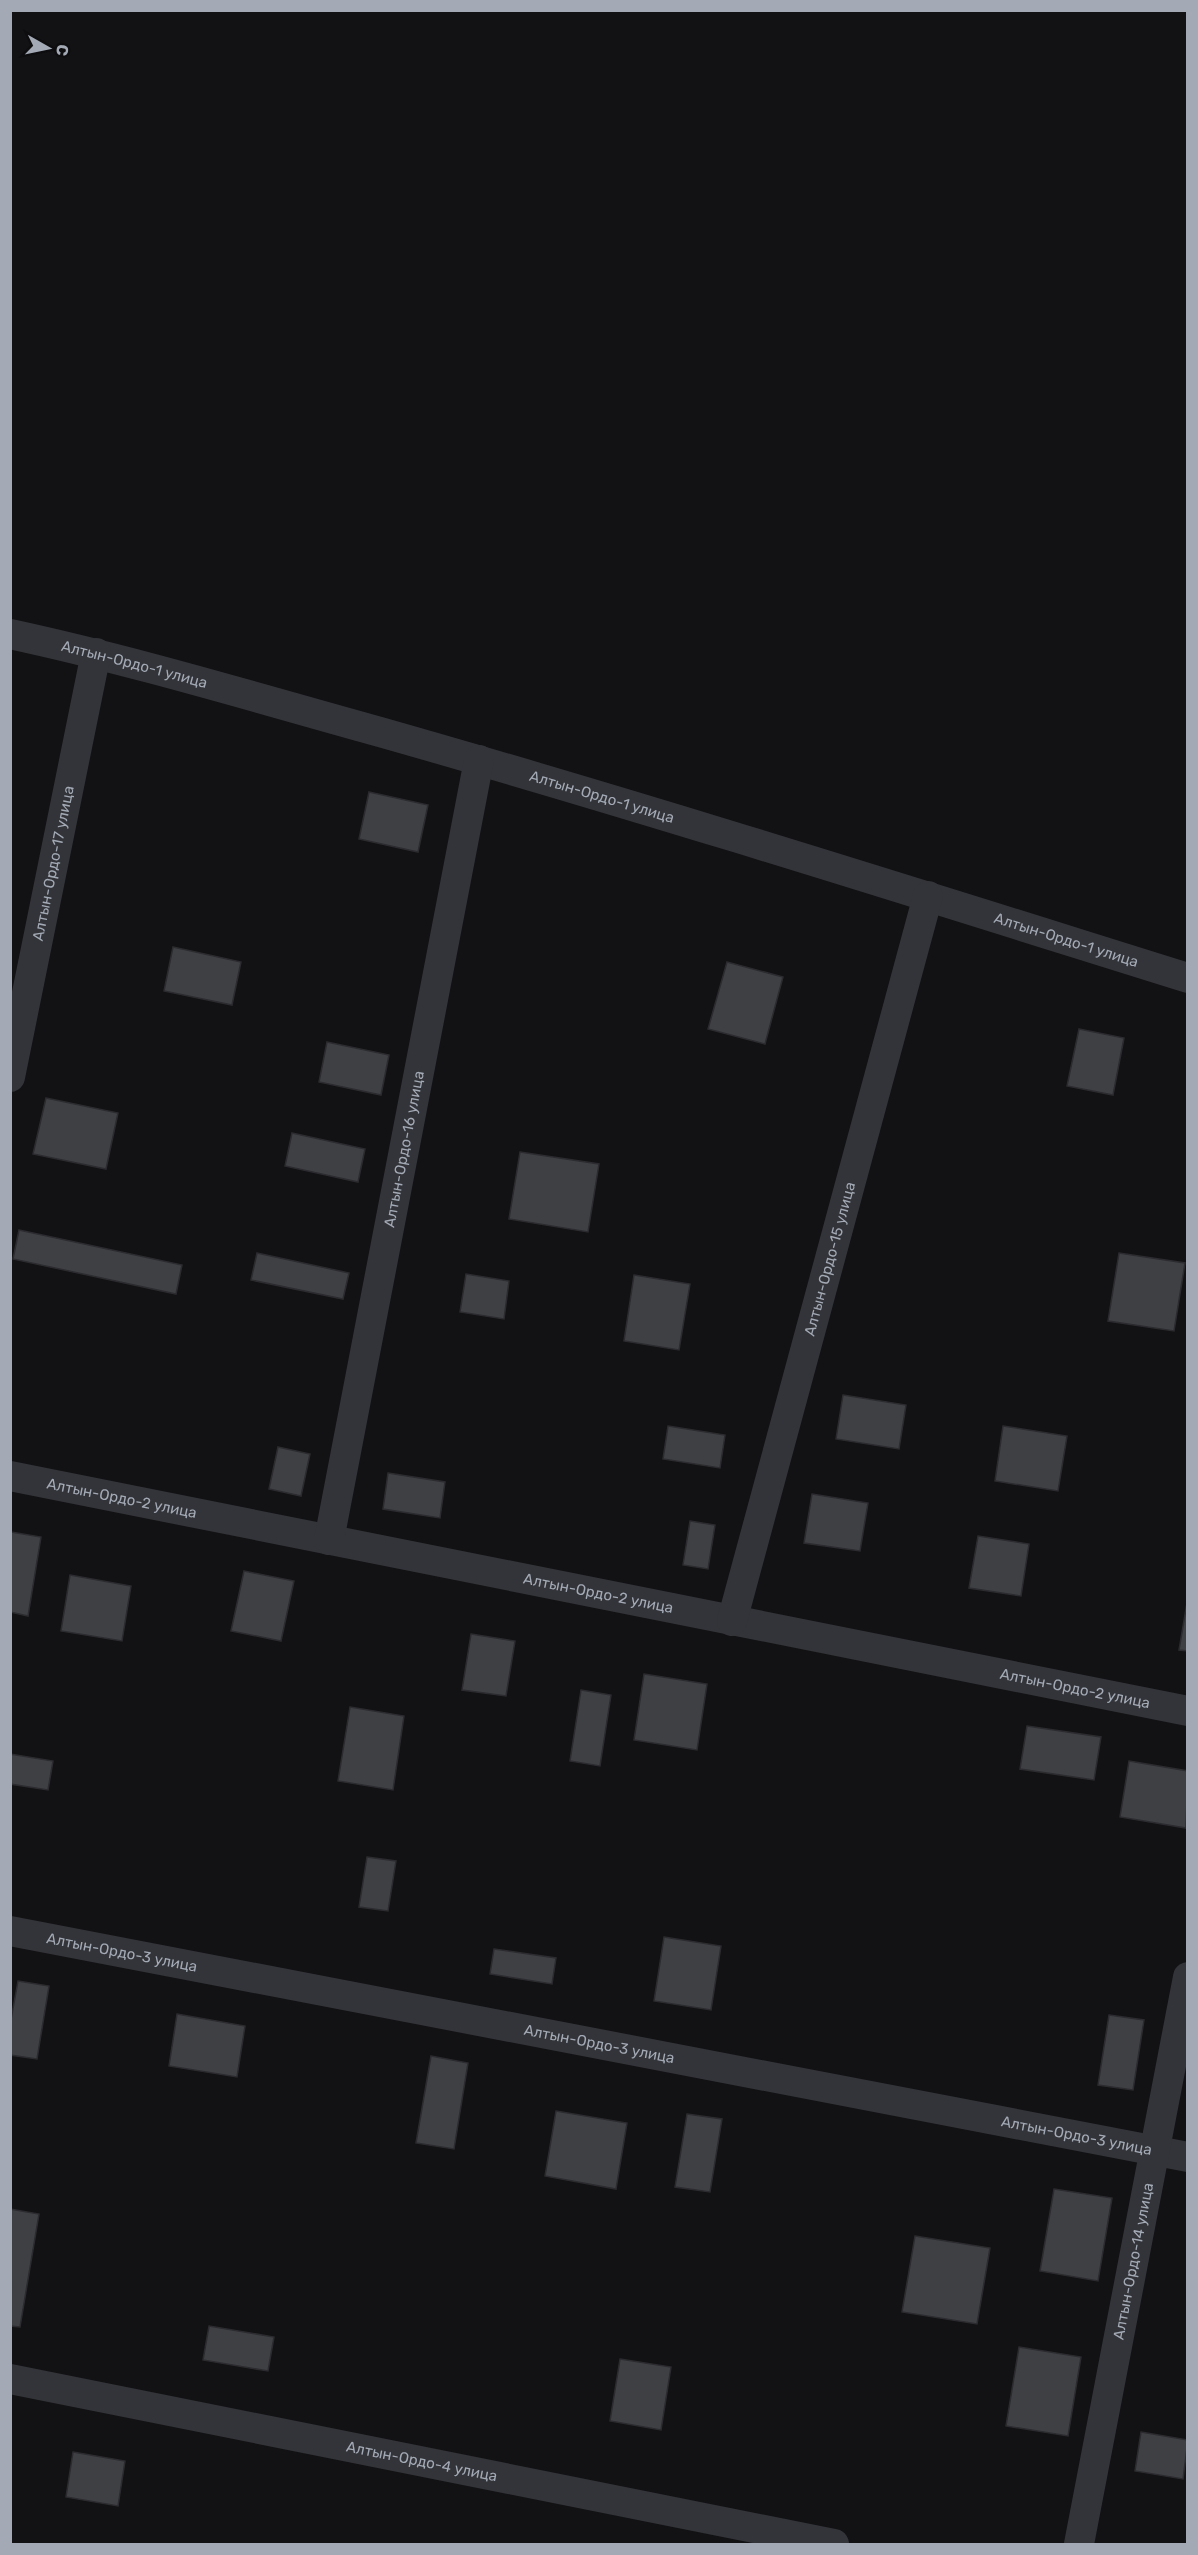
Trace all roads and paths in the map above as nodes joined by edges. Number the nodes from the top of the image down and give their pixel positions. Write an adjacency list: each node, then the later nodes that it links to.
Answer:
1 (10, 634): 2 (street, Алтын-Ордо-1 улица)
2 (96, 652): 3 (street, Алтын-Ордо-1 улица); 6 (street, Алтын-Ордо-17 улица)
3 (479, 760): 4 (street, Алтын-Ордо-1 улица); 8 (street, Алтын-Ордо-16 улица)
4 (928, 896): 5 (street, Алтын-Ордо-1 улица); 9 (street, Алтын-Ордо-15 улица)
5 (1188, 978)
6 (10, 1077)
7 (10, 1476): 8 (street, Алтын-Ордо-2 улица)
8 (329, 1540): 9 (street, Алтын-Ордо-2 улица)
9 (732, 1621): 10 (street, Алтын-Ордо-2 улица)
10 (1188, 1711)
11 (10, 1931): 13 (street, Алтын-Ордо-3 улица)
12 (1188, 1977): 13 (street, Алтын-Ордо-14 улица)
13 (1154, 2150): 14 (street, Алтын-Ордо-3 улица); 17 (street, Алтын-Ордо-14 улица)
14 (1188, 2157)
15 (10, 2379): 16 (street, Алтын-Ордо-4 улица)
16 (834, 2544)
17 (1079, 2544)

